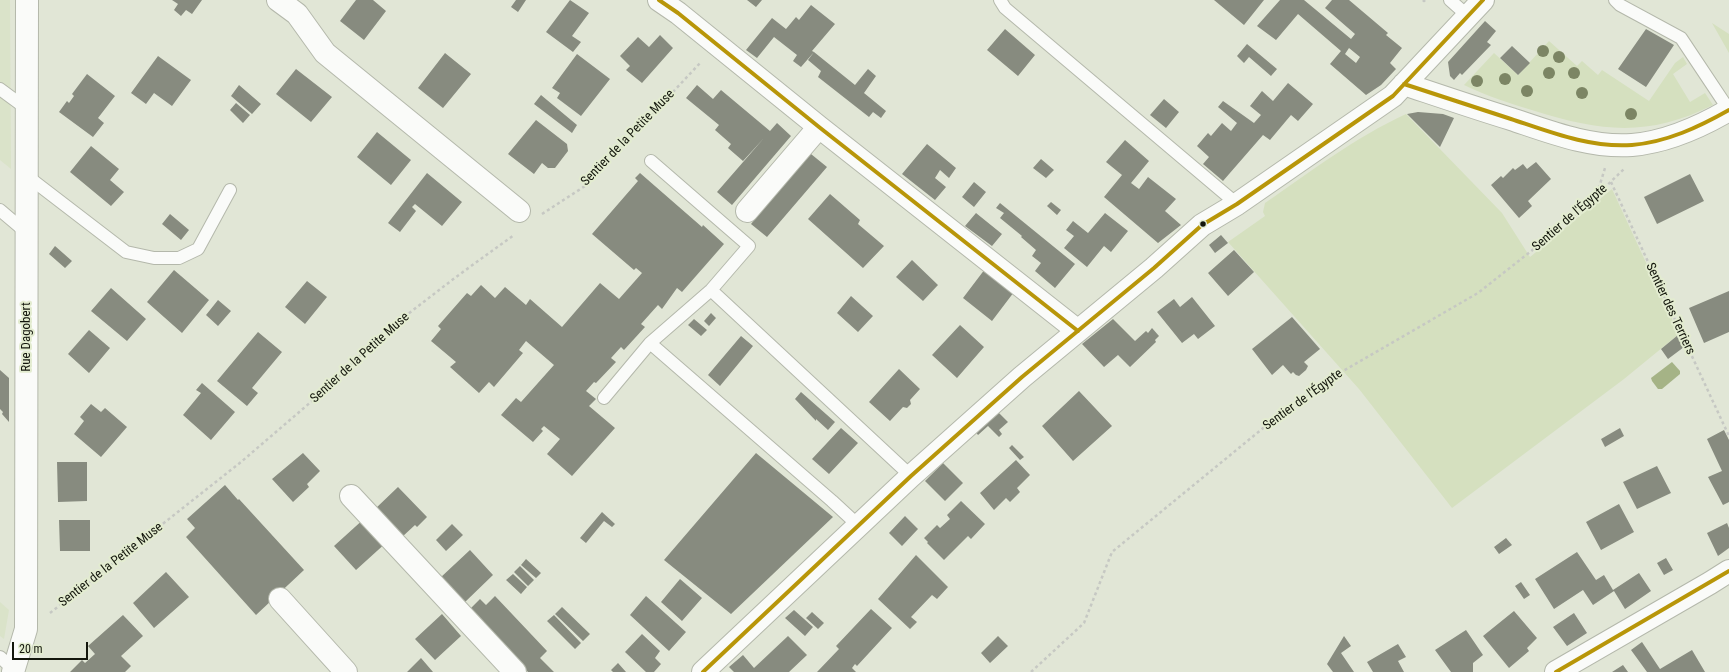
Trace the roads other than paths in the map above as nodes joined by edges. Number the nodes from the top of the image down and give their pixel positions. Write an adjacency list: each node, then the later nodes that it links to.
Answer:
1 (27, 0): 11 (street, Rue Dagobert)
2 (278, 0): 20 (street)
3 (659, 0): 13 (street)
4 (1000, 0): 17 (lane)
5 (1450, 0): 8 (lane)
6 (1483, 0): 8 (street)
7 (1615, 0): 12 (lane)
8 (1468, 16): 9 (street)
9 (1404, 84): 12 (street); 17 (street)
10 (0, 89): 11 (lane)
11 (27, 109): 15 (street, Rue Dagobert)
12 (1729, 110)
13 (819, 127): 19 (street); 23 (street)
14 (651, 161): 22 (lane)
15 (27, 176): 16 (lane); 21 (street, Rue Dagobert)
16 (230, 190)
17 (1237, 204): 23 (street)
18 (0, 210): 21 (lane)
19 (747, 211)
20 (525, 220)
21 (27, 233): 31 (street, Rue Dagobert)
22 (711, 290): 24 (lane); 26 (lane)
23 (1078, 331): 26 (street)
24 (650, 343): 25 (lane); 28 (lane)
25 (604, 398)
26 (911, 476): 28 (street)
27 (351, 496): 33 (street)
28 (859, 526): 34 (street)
29 (1729, 571): 35 (street)
30 (280, 600): 32 (street)
31 (9, 666)
32 (346, 672)
33 (515, 672)
34 (703, 672)
35 (1556, 672)

